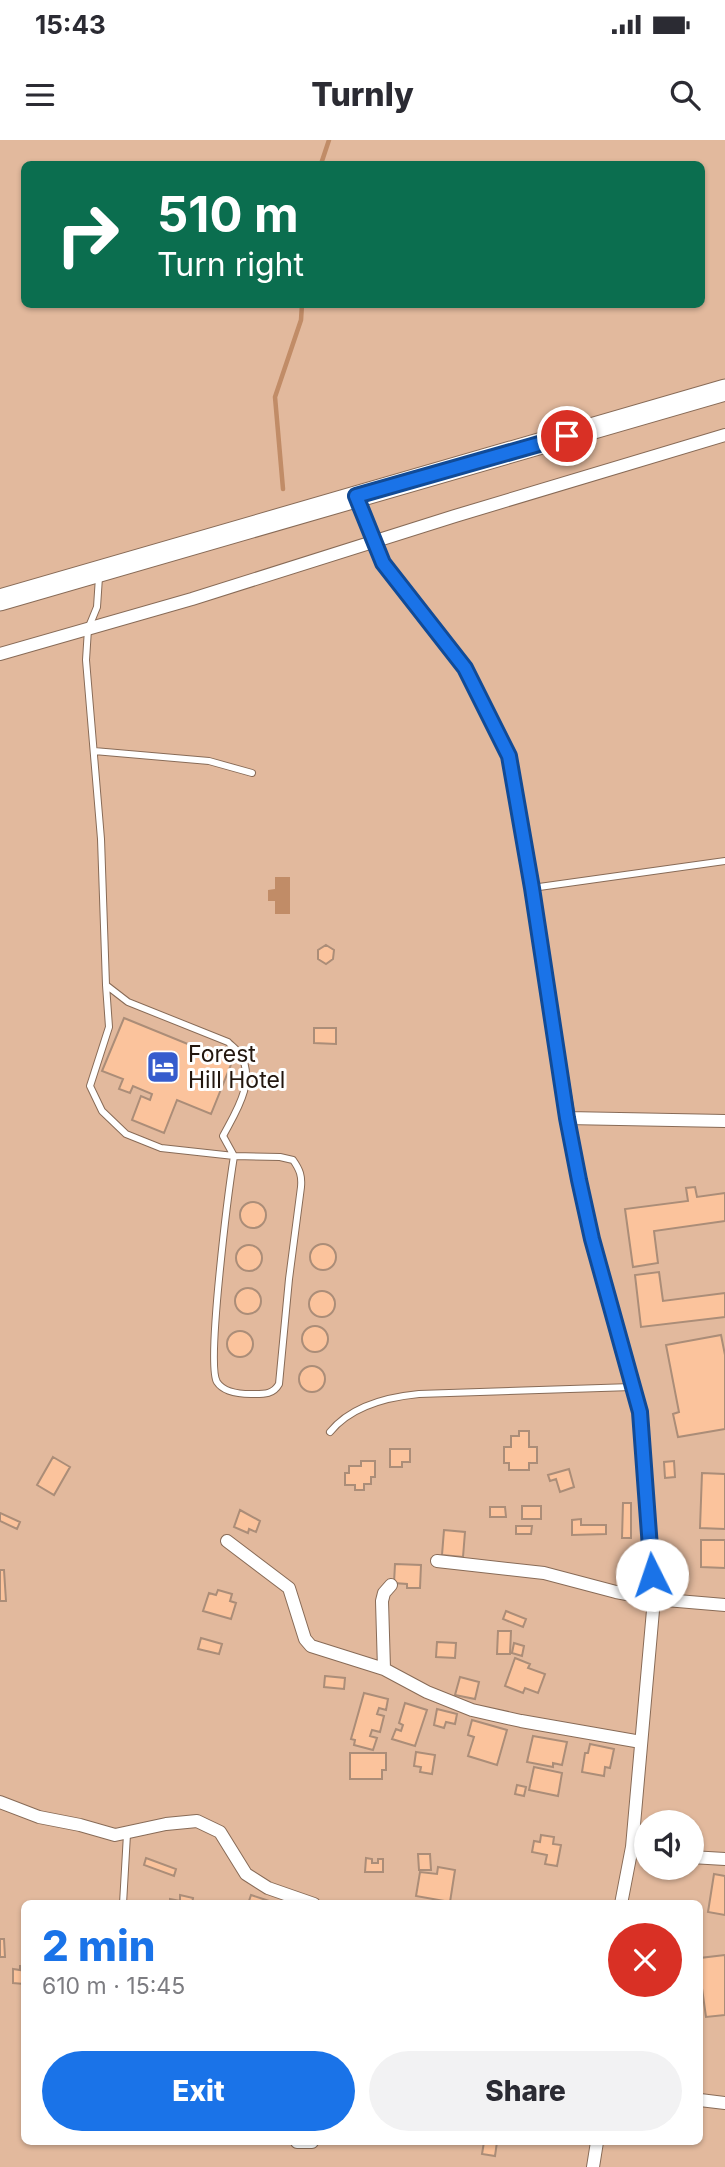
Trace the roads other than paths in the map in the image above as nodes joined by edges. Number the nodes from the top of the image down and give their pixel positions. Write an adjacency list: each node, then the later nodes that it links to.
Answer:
1 (725, 390): 3 (highway)
2 (725, 435): 4 (street)
3 (356, 496): 4 (street); 5 (highway)
4 (373, 542): 7 (street); 12 (street)
5 (99, 571): 6 (highway); 7 (lane)
6 (0, 600)
7 (88, 629): 8 (street); 9 (lane)
8 (0, 654)
9 (94, 751): 10 (lane); 13 (lane)
10 (252, 773)
11 (725, 861): 12 (lane)
12 (532, 888): 14 (street)
13 (106, 985): 16 (lane); 16 (lane)
14 (567, 1118): 15 (street); 17 (street)
15 (725, 1121)
16 (234, 1156): 16 (lane)
17 (632, 1387): 18 (lane); 22 (street)
18 (330, 1432)
19 (227, 1541): 24 (street)
20 (437, 1561): 22 (street)
21 (391, 1585): 24 (street)
22 (654, 1599): 23 (street); 25 (street)
23 (725, 1605)
24 (384, 1669): 25 (street)
25 (641, 1742): 28 (street)
26 (0, 1802): 27 (street)
27 (127, 1834): 31 (lane); 32 (street)
28 (632, 1847): 33 (street)
29 (704, 1858): 30 (street)
30 (725, 1859)
31 (123, 1900)
32 (302, 1900)
33 (622, 1900)
34 (703, 2100): 35 (street)
35 (725, 2103)
36 (597, 2145): 37 (street)
37 (593, 2167)

